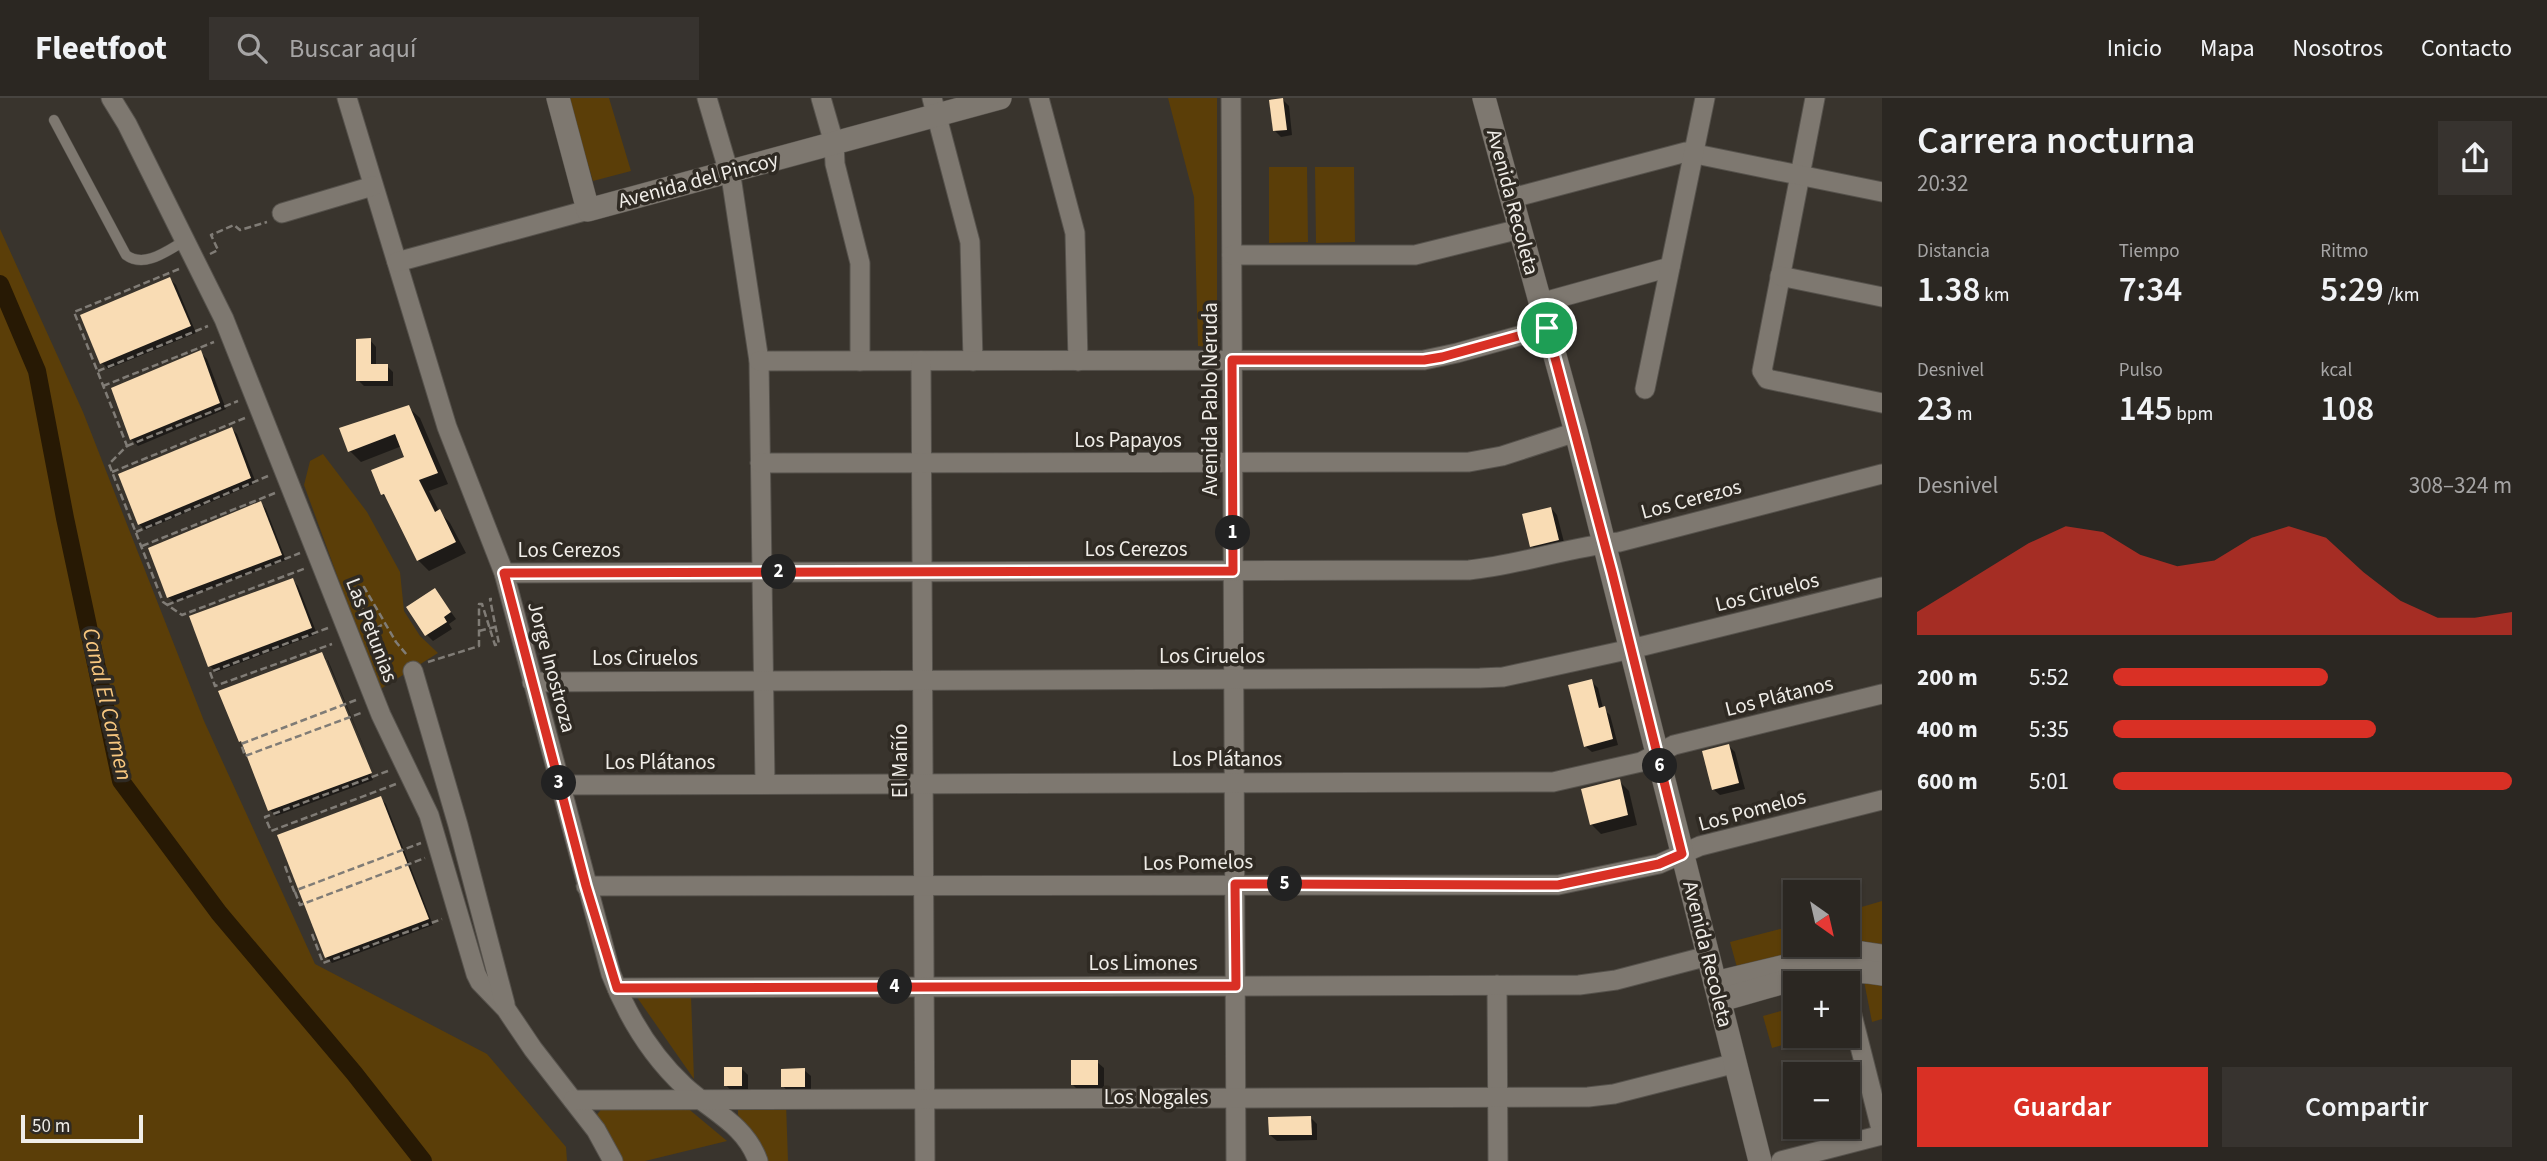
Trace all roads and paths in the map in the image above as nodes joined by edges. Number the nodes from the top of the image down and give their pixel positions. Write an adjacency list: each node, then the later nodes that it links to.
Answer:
1 (111, 98): 24 (street, Las Petunias)
2 (347, 98): 18 (street, Jorge Inostroza)
3 (558, 98): 21 (street)
4 (707, 98): 16 (street)
5 (821, 98): 14 (street)
6 (1000, 98): 12 (street, Avenida del Pincoy)
7 (1039, 98): 39 (street)
8 (1231, 98): 25 (street, Avenida Pablo Neruda)
9 (1484, 98): 20 (street, Avenida Recoleta)
10 (1705, 98): 15 (street)
11 (1815, 98): 17 (street)
12 (934, 107): 14 (street, Avenida del Pincoy); 38 (street)
13 (54, 120): 24 (lane)
14 (834, 143): 16 (street, Avenida del Pincoy); 36 (street)
15 (1694, 152): 17 (street); 20 (street); 28 (street)
16 (728, 172): 21 (street, Avenida del Pincoy); 35 (street)
17 (1800, 175): 19 (street); 29 (street)
18 (373, 186): 22 (street); 27 (street, Jorge Inostroza)
19 (1882, 192)
20 (1512, 198): 23 (street, Avenida Recoleta)
21 (588, 210): 27 (street, Avenida del Pincoy)
22 (282, 213): 26 (path)
23 (1520, 229): 25 (street); 31 (street, Avenida Recoleta)
24 (186, 240): 26 (street, Las Petunias)
25 (1232, 255): 34 (street, Avenida Pablo Neruda)
26 (202, 259): 32 (street, Las Petunias); 40 (path)
27 (397, 262): 60 (street, Jorge Inostroza)
28 (1670, 267): 31 (street); 42 (street)
29 (1780, 276): 30 (street); 44 (street)
30 (1882, 297)
31 (1540, 303): 33 (street, Avenida Recoleta)
32 (227, 327): 40 (path); 41 (path); 43 (street, Las Petunias)
33 (1547, 328): 34 (street); 45 (street, Avenida Recoleta)
34 (1232, 360): 39 (street); 47 (street, Avenida Pablo Neruda)
35 (759, 361): 36 (street); 48 (street)
36 (860, 361): 37 (street)
37 (920, 361): 38 (street); 49 (street, El Mañío)
38 (973, 361): 39 (street)
39 (1077, 361)
40 (97, 372): 41 (path)
41 (103, 386): 46 (path)
42 (1645, 389)
43 (257, 403): 46 (path); 50 (path); 52 (street, Las Petunias)
44 (1882, 403)
45 (1576, 432): 47 (street, Los Papayos); 54 (street, Avenida Recoleta)
46 (127, 446): 50 (path)
47 (1233, 462): 49 (street, Los Papayos); 57 (street, Avenida Pablo Neruda)
48 (760, 463): 49 (street, Los Papayos); 58 (street)
49 (921, 463): 59 (street, El Mañío)
50 (112, 472): 53 (path)
51 (1882, 474): 54 (street, Los Cerezos)
52 (288, 478): 53 (path); 55 (path); 56 (street, Las Petunias)
53 (135, 532): 55 (path)
54 (1604, 544): 57 (street, Los Cerezos); 68 (street, Avenida Recoleta)
55 (141, 546): 62 (path)
56 (319, 554): 62 (path); 62 (path); 67 (street, Las Petunias)
57 (1233, 571): 59 (street, Los Cerezos); 70 (street, Avenida Pablo Neruda)
58 (761, 572): 59 (street, Los Cerezos); 60 (street, Los Cerezos); 72 (street)
59 (922, 572): 71 (street, El Mañío)
60 (506, 582): 64 (path); 73 (street, Jorge Inostroza)
61 (1882, 587): 68 (street, Los Ciruelos)
62 (167, 605)
63 (385, 623): 67 (path); 67 (path); 69 (path)
64 (495, 626): 65 (path); 65 (path)
65 (490, 628): 66 (path); 66 (path)
66 (479, 631): 69 (path)
67 (353, 634): 67 (path); 75 (street, Las Petunias)
68 (1632, 649): 70 (street, Los Ciruelos); 76 (street, Avenida Recoleta)
69 (416, 664): 102 (street)
70 (1234, 678): 71 (street, Los Ciruelos); 78 (street, Avenida Pablo Neruda)
71 (922, 680): 72 (street, Los Ciruelos); 79 (street, El Mañío)
72 (763, 681): 73 (street, Los Ciruelos); 80 (street)
73 (532, 682): 81 (street, Jorge Inostroza)
74 (1882, 694): 76 (street, Los Plátanos)
75 (375, 701): 75 (path); 77 (street, Las Petunias)
76 (1657, 754): 78 (street, Los Plátanos); 84 (street, Avenida Recoleta)
77 (409, 771): 77 (path); 83 (street, Las Petunias)
78 (1234, 782): 79 (street, Los Plátanos); 86 (street, Avenida Pablo Neruda)
79 (923, 783): 80 (street, Los Plátanos); 88 (street, El Mañío)
80 (765, 784): 81 (street, Los Plátanos)
81 (559, 785): 87 (street, Jorge Inostroza)
82 (1882, 800): 84 (street, Los Pomelos)
83 (439, 845): 89 (path); 89 (path); 90 (street, Las Petunias)
84 (1682, 854): 86 (street, Los Pomelos); 92 (street, Avenida Recoleta)
85 (285, 866): 89 (path)
86 (1235, 884): 88 (street, Los Pomelos); 98 (street, Avenida Pablo Neruda)
87 (586, 886): 88 (street, Los Pomelos); 100 (street, Jorge Inostroza)
88 (923, 886): 99 (street, El Mañío)
89 (295, 891)
90 (459, 913): 91 (path); 102 (street, Las Petunias)
91 (312, 934)
92 (1708, 956): 97 (street, Los Limones); 101 (street, Avenida Recoleta)
93 (1882, 956): 101 (street)
94 (1860, 972): 95 (street)
95 (1882, 974)
96 (1783, 984): 101 (street)
97 (1497, 985): 98 (street, Los Limones); 106 (street)
98 (1236, 986): 99 (street, Los Limones); 105 (street, Avenida Pablo Neruda)
99 (924, 987): 100 (street, Los Limones); 107 (street, El Mañío)
100 (617, 988): 109 (street, Jorge Inostroza)
101 (1717, 991): 104 (street, Avenida Recoleta)
102 (506, 1009): 108 (street, Las Petunias)
103 (1860, 1047): 110 (street)
104 (1736, 1063): 106 (street, Los Nogales); 116 (street, Avenida Recoleta)
105 (1236, 1097): 106 (street, Los Nogales); 107 (street, Los Nogales); 114 (street, Avenida Pablo Neruda)
106 (1498, 1097): 115 (street)
107 (925, 1098): 109 (street, Los Nogales); 113 (street, El Mañío)
108 (573, 1100): 109 (street, Los Nogales); 111 (street, Las Petunias)
109 (700, 1100): 112 (street, Jorge Inostroza)
110 (1882, 1134): 117 (street)
111 (613, 1161)
112 (758, 1161)
113 (925, 1161)
114 (1236, 1161)
115 (1498, 1161)
116 (1760, 1161)
117 (1781, 1161)

